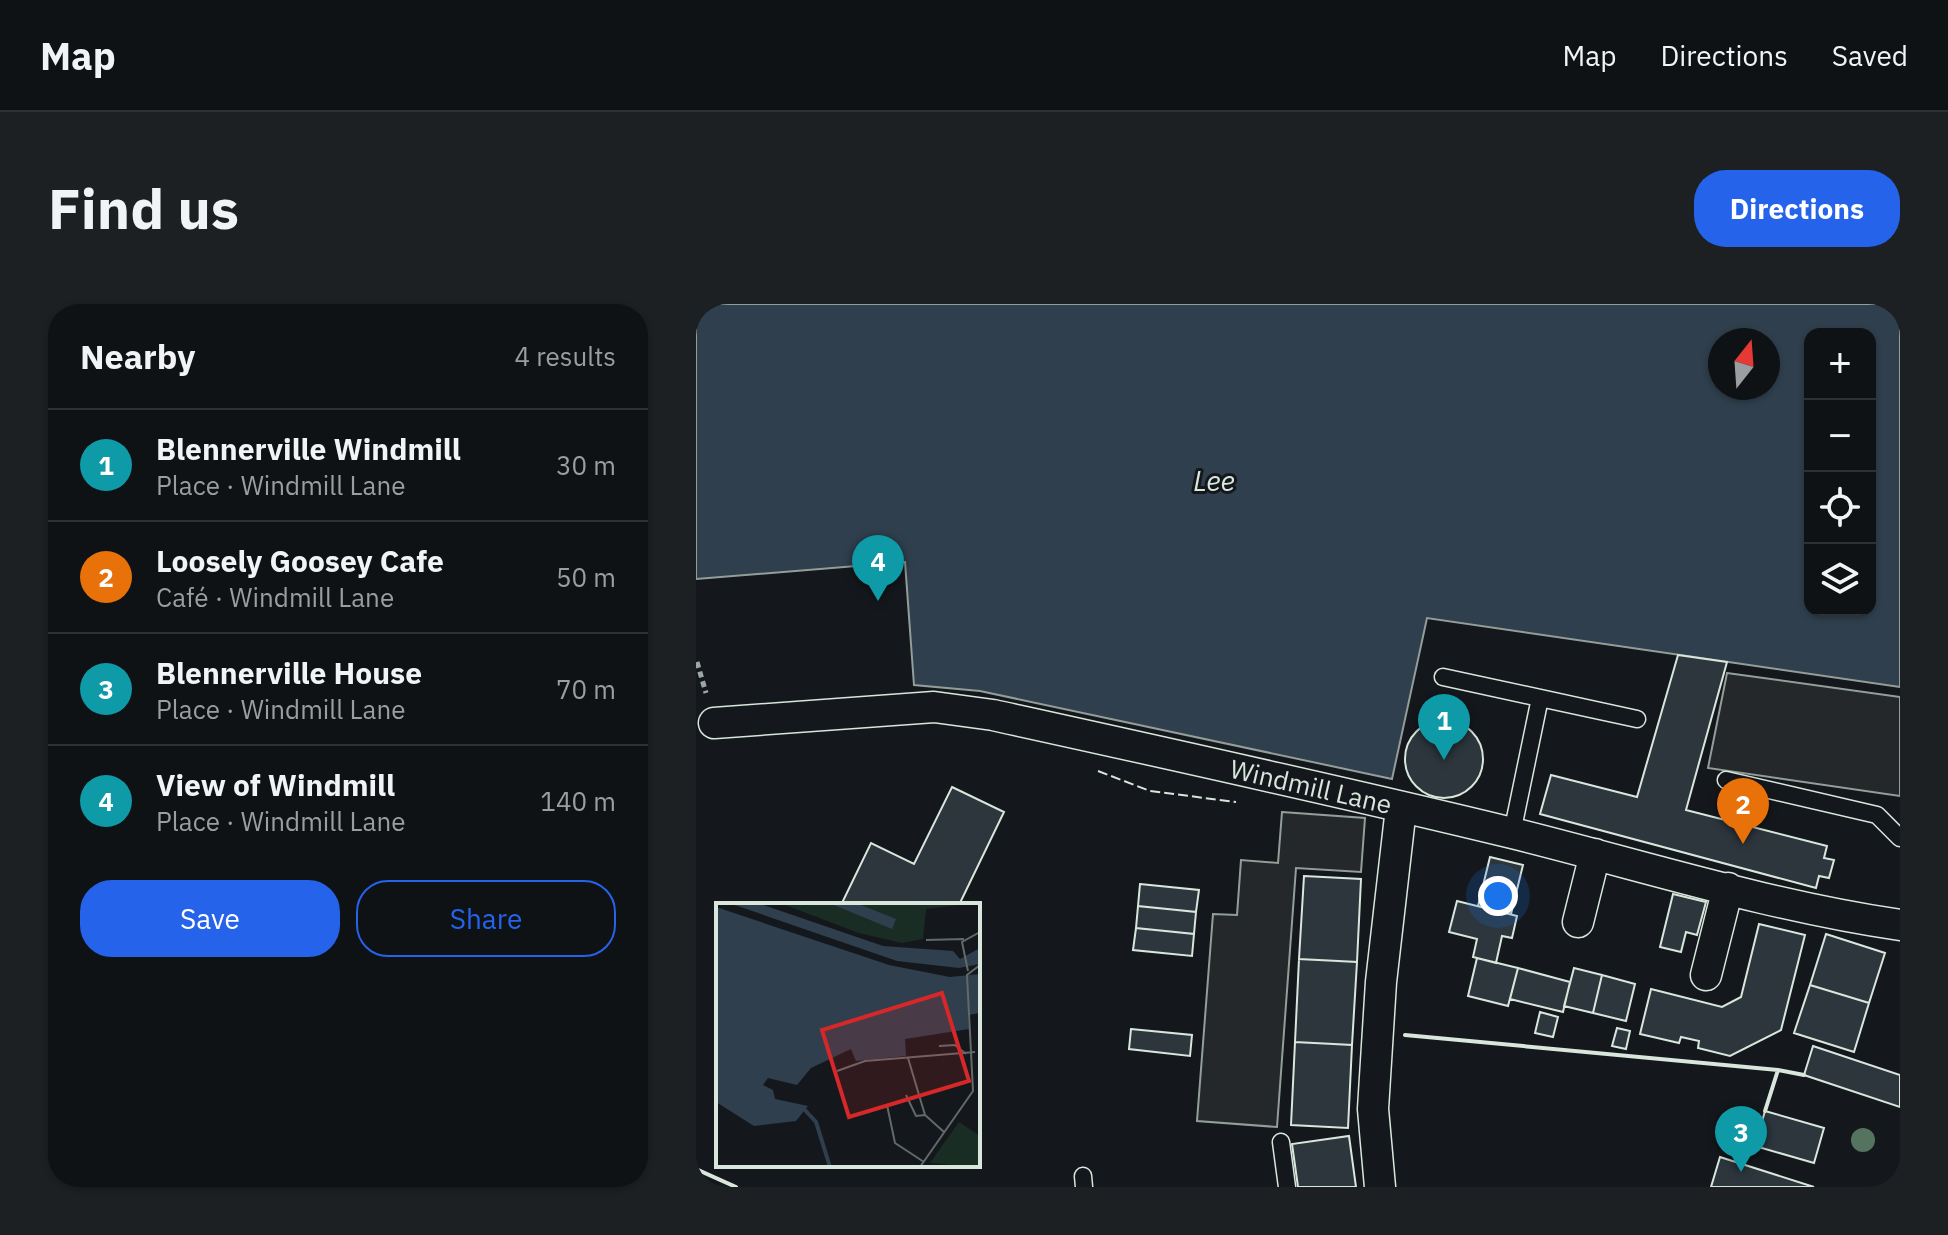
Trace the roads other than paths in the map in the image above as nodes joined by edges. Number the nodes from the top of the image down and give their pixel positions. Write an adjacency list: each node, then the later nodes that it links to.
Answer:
1 (1443, 677): 2 (lane)
2 (1540, 698): 3 (lane); 7 (lane)
3 (1637, 719)
4 (714, 723): 6 (street, Windmill Lane)
5 (1726, 780): 8 (lane)
6 (1401, 808): 7 (street, Windmill Lane); 16 (street)
7 (1512, 833): 9 (street, Windmill Lane)
8 (1900, 838)
9 (1595, 854): 10 (street, Windmill Lane); 11 (street)
10 (1728, 888): 12 (street, Windmill Lane); 13 (street)
11 (1578, 922)
12 (1900, 925)
13 (1706, 975)
14 (1281, 1142): 15 (lane)
15 (1287, 1187)
16 (1380, 1187)

